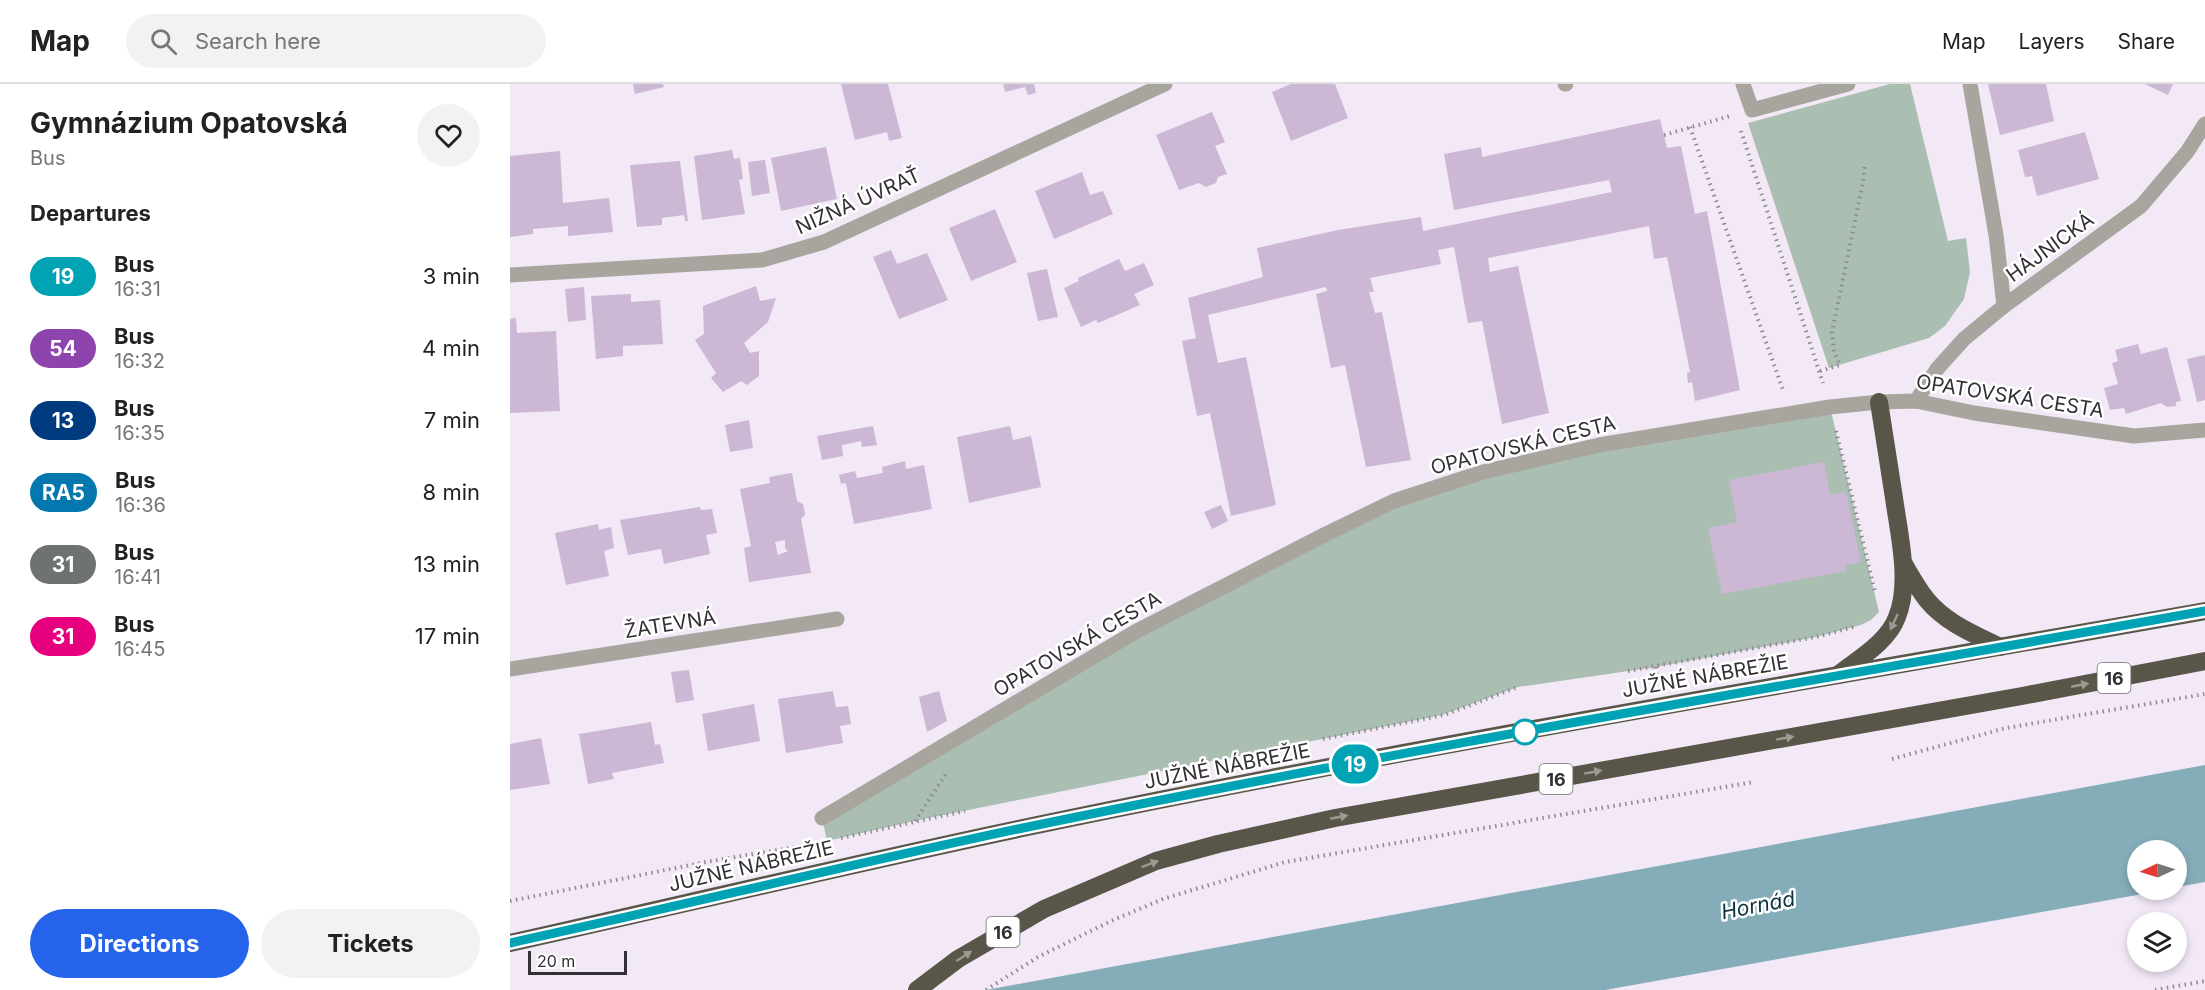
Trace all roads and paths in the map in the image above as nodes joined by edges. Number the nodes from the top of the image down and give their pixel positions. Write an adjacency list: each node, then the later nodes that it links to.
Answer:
1 (1165, 84): 11 (street, NIŽNÁ ÚVRAŤ)
2 (1743, 84): 5 (street)
3 (1848, 84): 5 (street)
4 (1970, 84): 12 (street)
5 (1752, 110): 6 (path)
6 (1735, 114): 8 (path); 10 (path)
7 (2205, 124): 12 (street, HÁJNICKÁ)
8 (1690, 128): 9 (path); 13 (path)
9 (1664, 135)
10 (1865, 164)
11 (510, 274)
12 (2004, 306): 14 (street, HÁJNICKÁ)
13 (1780, 381)
14 (1916, 401): 15 (street, OPATOVSKÁ CESTA); 16 (street, OPATOVSKÁ CESTA)
15 (1879, 402): 18 (highway); 29 (street, OPATOVSKÁ CESTA)
16 (2205, 430)
17 (1840, 444): 19 (path)
18 (1904, 564): 23 (highway); 27 (highway, one-way to 27)
19 (1877, 602)
20 (2205, 611): 23 (highway, JUŽNÉ NÁBREŽIE)
21 (837, 619): 25 (street, ŽATEVNÁ)
22 (1861, 625): 26 (path)
23 (2000, 647): 27 (highway, JUŽNÉ NÁBREŽIE)
24 (2205, 661): 36 (highway, 16, one-way to 24)
25 (510, 669)
26 (1628, 671)
27 (1836, 676): 34 (highway, JUŽNÉ NÁBREŽIE)
28 (2205, 694): 30 (path)
29 (958, 737): 32 (street, OPATOVSKÁ CESTA); 33 (path)
30 (1892, 759)
31 (1754, 782): 37 (path)
32 (822, 818)
33 (914, 821)
34 (510, 943)
35 (2205, 981): 38 (path)
36 (917, 990)
37 (986, 990)
38 (2156, 990)

